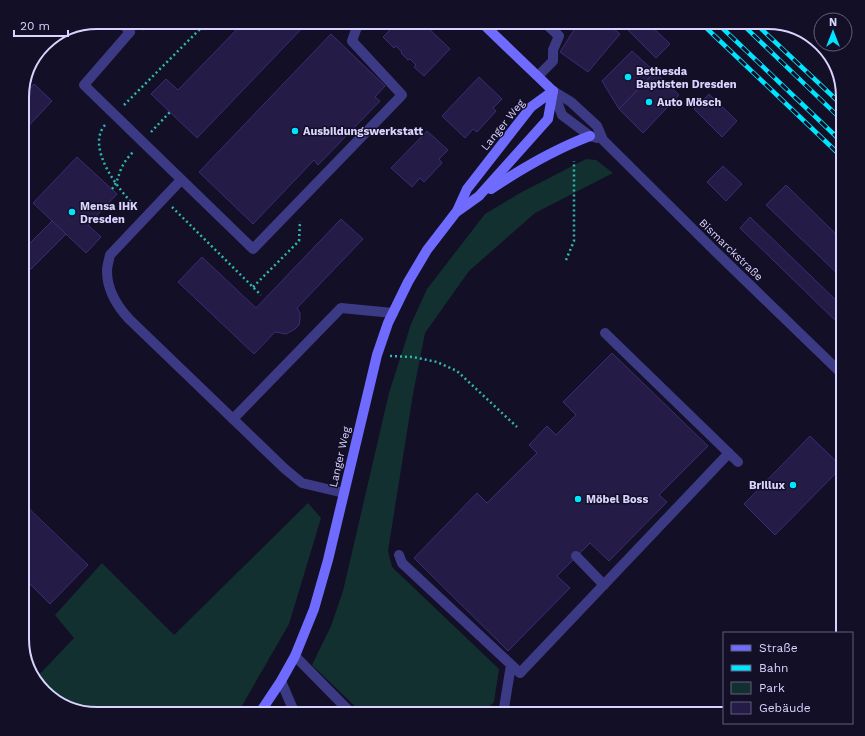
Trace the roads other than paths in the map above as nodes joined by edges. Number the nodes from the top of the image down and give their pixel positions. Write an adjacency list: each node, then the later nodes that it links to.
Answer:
1 (127, 29): 9 (street)
2 (356, 29): 9 (street)
3 (488, 29): 5 (main road)
4 (552, 29): 5 (street)
5 (538, 76): 6 (main road)
6 (553, 91): 7 (street, Bismarckstraße); 8 (street, Bismarckstraße); 10 (main road, Langer Weg); 11 (main road, Langer Weg)
7 (590, 136): 8 (street, Bismarckstraße); 10 (main road)
8 (603, 140): 14 (street, Bismarckstraße)
9 (181, 180): 15 (street)
10 (479, 196): 11 (main road, Langer Weg)
11 (457, 211): 12 (main road, Langer Weg)
12 (393, 313): 15 (street); 18 (main road, Langer Weg)
13 (605, 333): 16 (street)
14 (836, 368)
15 (233, 419): 18 (street)
16 (729, 453): 17 (street); 21 (street)
17 (738, 462)
18 (344, 493): 22 (main road, Langer Weg)
19 (399, 555): 23 (street)
20 (576, 556): 21 (street)
21 (604, 585): 23 (street)
22 (295, 656): 24 (main road, Langer Weg); 27 (street)
23 (511, 665): 28 (street)
24 (281, 681): 25 (main road, Langer Weg); 26 (street)
25 (264, 707)
26 (292, 707)
27 (345, 707)
28 (504, 707)

